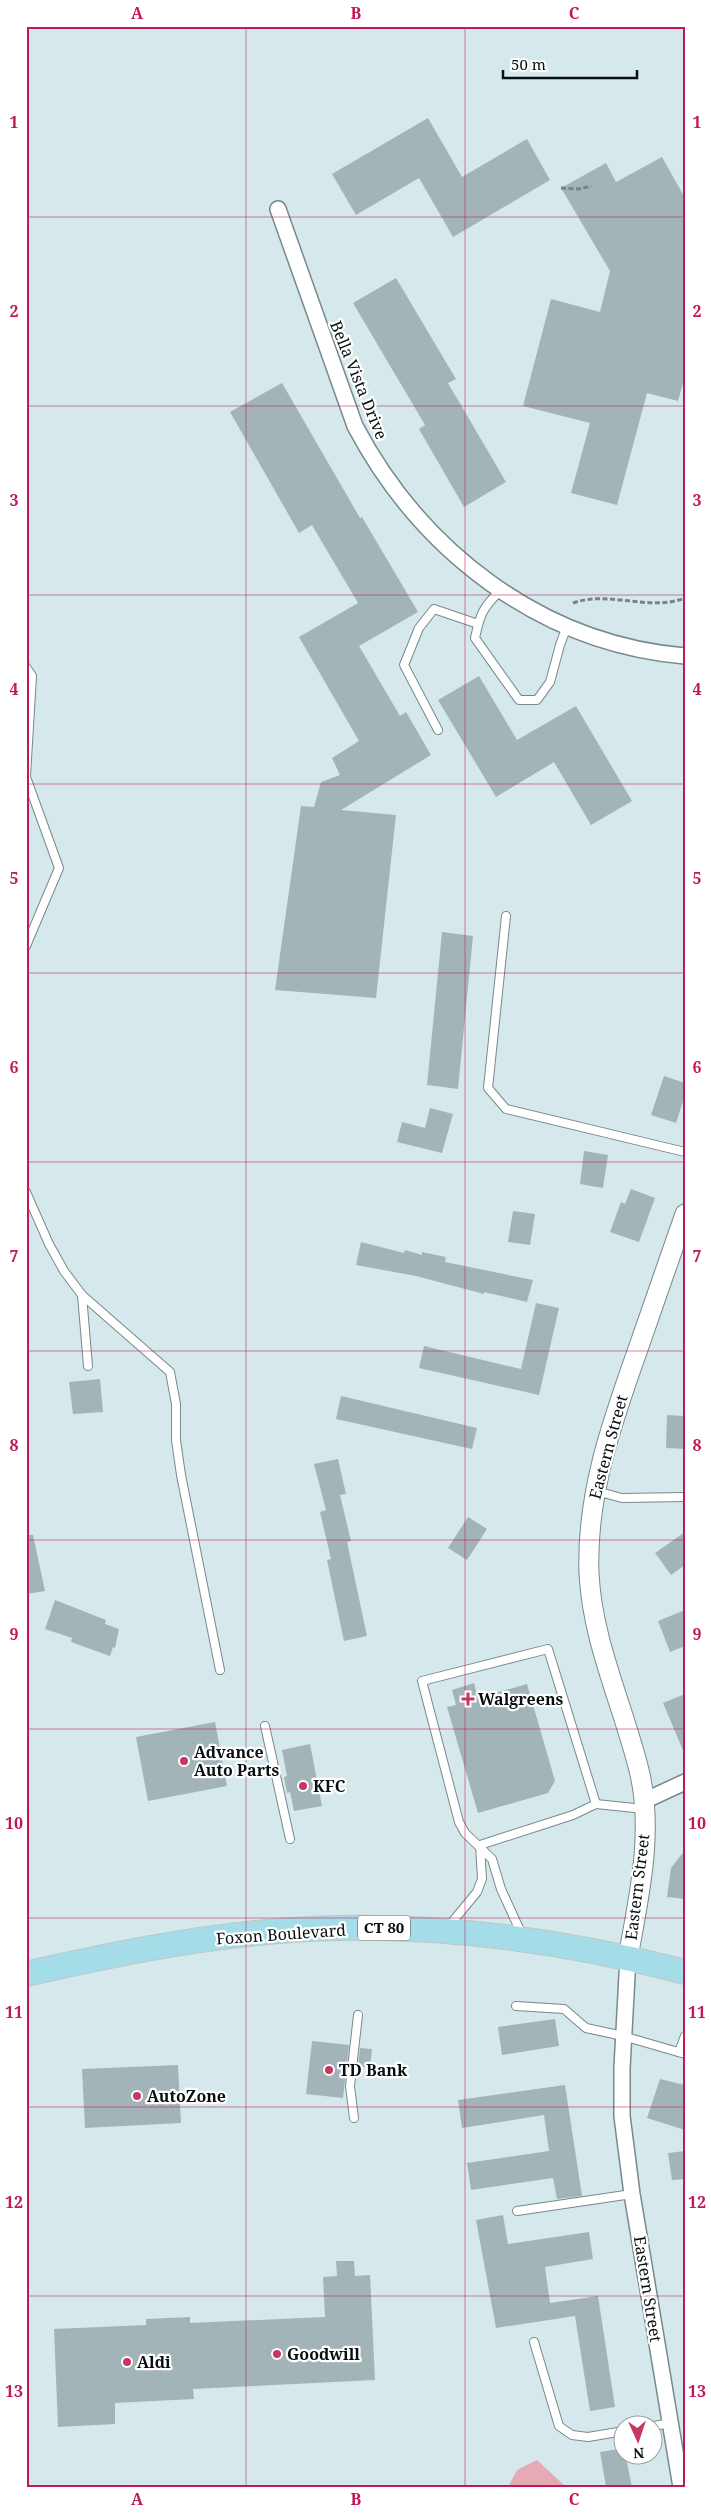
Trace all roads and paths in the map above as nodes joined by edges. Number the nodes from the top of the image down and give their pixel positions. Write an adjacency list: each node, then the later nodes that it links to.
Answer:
1 (591, 186): 2 (path)
2 (561, 188)
3 (278, 209): 4 (street, Bella Vista Drive)
4 (501, 590): 7 (lane); 8 (street, Bella Vista Drive)
5 (685, 598): 6 (path)
6 (572, 603)
7 (478, 624): 8 (lane); 11 (lane)
8 (567, 626): 9 (street, Bella Vista Drive)
9 (685, 656)
10 (26, 667): 12 (lane)
11 (438, 730)
12 (26, 776): 14 (lane)
13 (506, 916): 15 (lane)
14 (26, 946)
15 (685, 1152)
16 (26, 1192): 18 (lane)
17 (685, 1214): 20 (street, Eastern Street)
18 (82, 1295): 19 (lane); 22 (lane)
19 (88, 1366)
20 (594, 1490): 21 (lane); 26 (street, Eastern Street)
21 (685, 1497)
22 (220, 1670)
23 (265, 1726): 27 (lane)
24 (685, 1782): 26 (street)
25 (596, 1804): 26 (lane); 28 (lane); 28 (lane)
26 (644, 1805): 31 (street, Eastern Street)
27 (290, 1839)
28 (480, 1845): 29 (lane); 30 (lane)
29 (444, 1931): 30 (main road, Foxon Boulevard / CT 80); 33 (main road, Foxon Boulevard / CT 80)
30 (524, 1940): 31 (main road, Foxon Boulevard / CT 80)
31 (628, 1957): 32 (main road, Foxon Boulevard / CT 80); 36 (street, Eastern Street)
32 (685, 1972)
33 (26, 1974)
34 (516, 2006): 36 (lane)
35 (358, 2015): 39 (lane)
36 (623, 2036): 38 (lane); 40 (street, Eastern Street)
37 (685, 2036): 38 (lane)
38 (682, 2053)
39 (354, 2118)
40 (632, 2194): 41 (lane); 43 (street, Eastern Street)
41 (517, 2211)
42 (534, 2342): 45 (lane)
43 (670, 2423): 44 (lane); 46 (street, Eastern Street)
44 (664, 2424)
45 (614, 2433)
46 (681, 2487)

